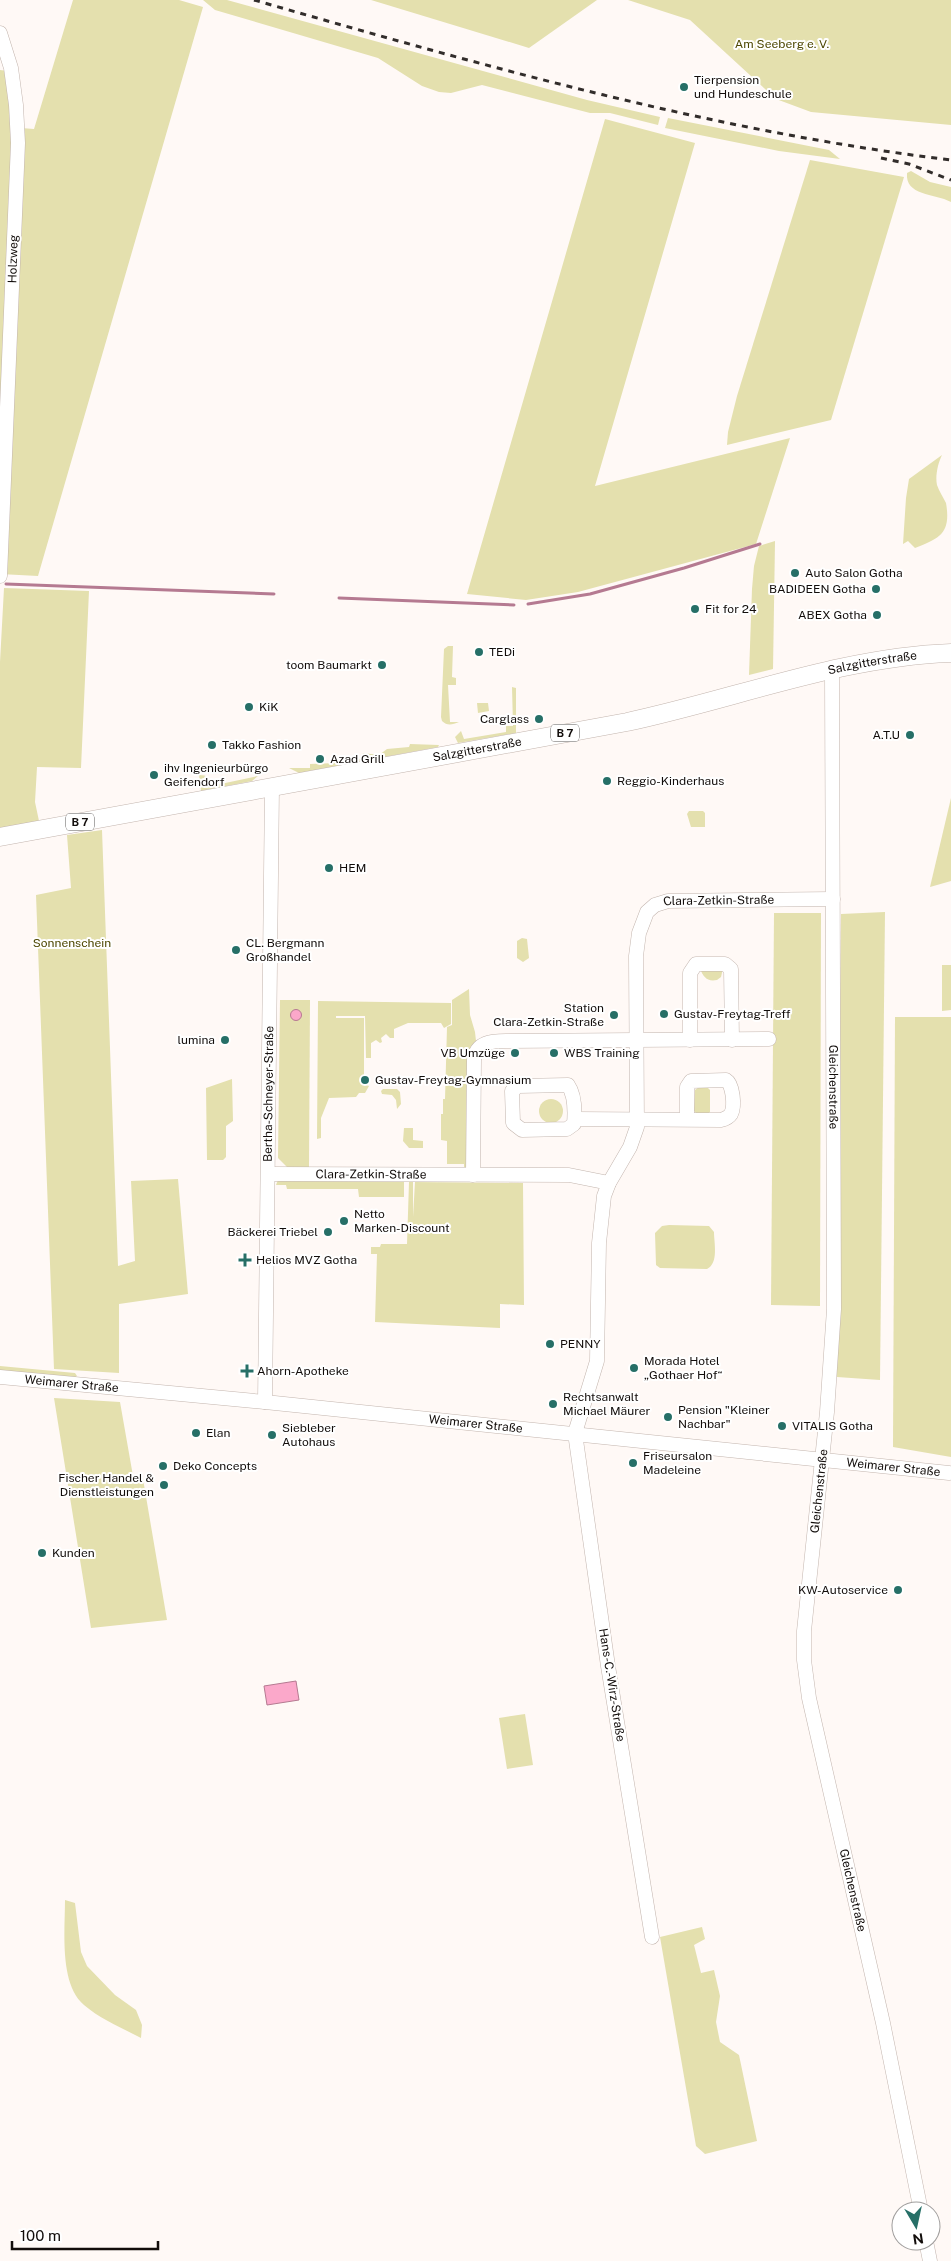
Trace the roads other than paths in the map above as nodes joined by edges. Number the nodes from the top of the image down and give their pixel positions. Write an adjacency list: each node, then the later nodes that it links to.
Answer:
1 (0, 33): 2 (street, Holzweg)
2 (5, 309): 3 (street, Holzweg)
3 (0, 576)
4 (951, 653): 5 (main road, Salzgitterstraße / B 7)
5 (832, 669): 6 (main road, Salzgitterstraße / B 7); 8 (street, Gleichenstraße)
6 (272, 787): 7 (main road, Salzgitterstraße / B 7); 16 (street, Bertha-Schneyer-Straße)
7 (0, 837)
8 (833, 899): 12 (street, Clara-Zetkin-Straße); 22 (street, Gleichenstraße)
9 (769, 1039): 11 (street)
10 (690, 1040): 11 (street); 11 (street); 12 (street)
11 (732, 1040)
12 (637, 1041): 14 (street, Clara-Zetkin-Straße); 17 (street)
13 (574, 1119): 13 (street); 14 (street)
14 (638, 1119): 15 (street); 18 (street, Clara-Zetkin-Straße)
15 (687, 1120)
16 (269, 1174): 17 (street, Clara-Zetkin-Straße); 20 (street, Bertha-Schneyer-Straße)
17 (473, 1175): 18 (street, Clara-Zetkin-Straße)
18 (608, 1183): 21 (street, Clara-Zetkin-Straße)
19 (0, 1378): 20 (street, Weimarer Straße)
20 (265, 1402): 21 (street, Weimarer Straße)
21 (575, 1434): 22 (street, Weimarer Straße); 24 (street, Hans-C.-Wirz-Straße)
22 (822, 1459): 23 (street, Weimarer Straße); 25 (street, Gleichenstraße)
23 (949, 1473)
24 (652, 1937)
25 (919, 2201)

